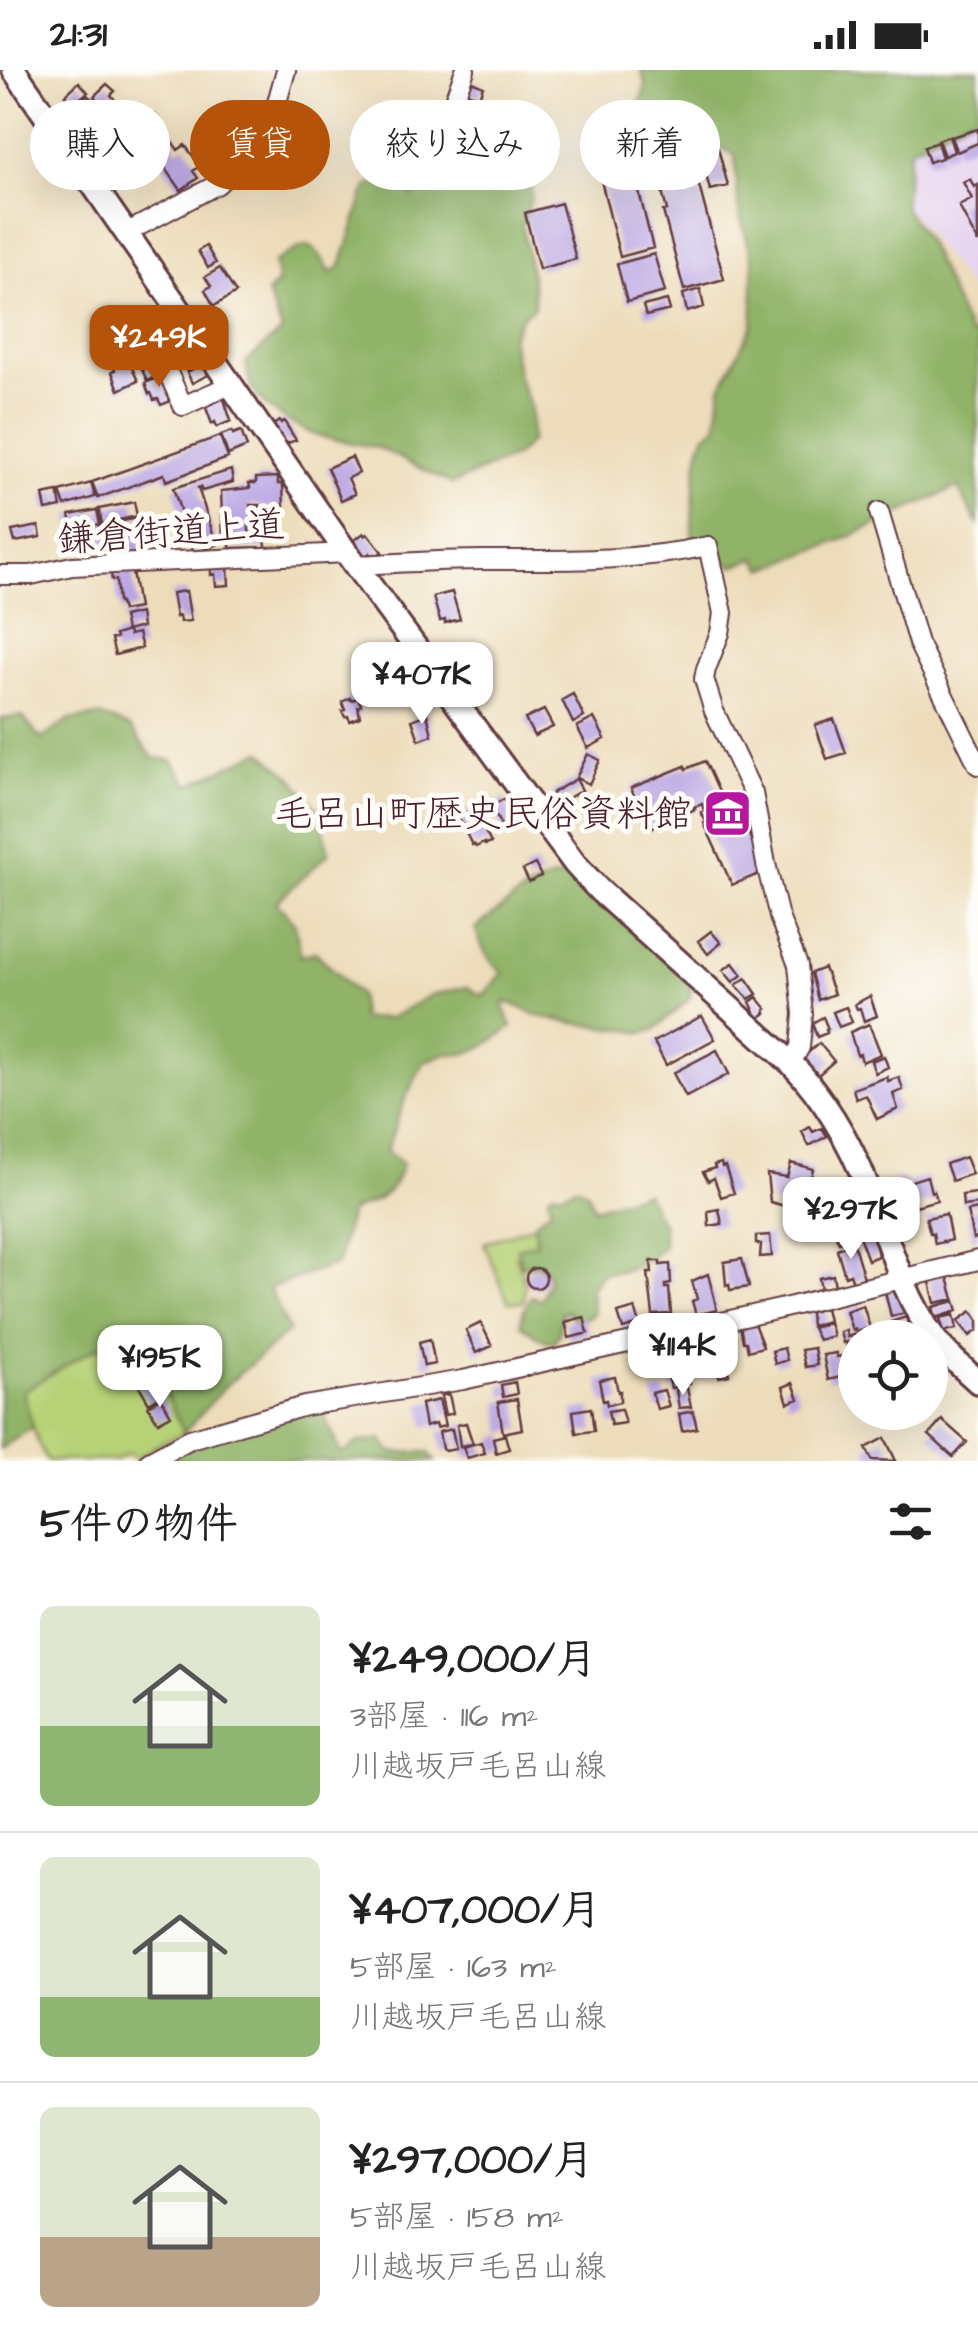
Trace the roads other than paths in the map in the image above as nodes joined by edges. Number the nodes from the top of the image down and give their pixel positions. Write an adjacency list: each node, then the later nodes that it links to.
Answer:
1 (14, 70): 5 (main road)
2 (286, 70): 5 (street)
3 (465, 70): 4 (street)
4 (454, 100)
5 (126, 233): 6 (main road)
6 (191, 328): 7 (main road); 7 (street)
7 (230, 385): 9 (main road)
8 (879, 512): 11 (street)
9 (351, 559): 10 (street, 鎌倉街道上道); 12 (main road); 12 (street, 鎌倉街道上道)
10 (0, 574)
11 (978, 764)
12 (791, 1063): 14 (main road)
13 (978, 1260): 14 (street)
14 (901, 1278): 15 (main road); 16 (street)
15 (978, 1382)
16 (148, 1461)

